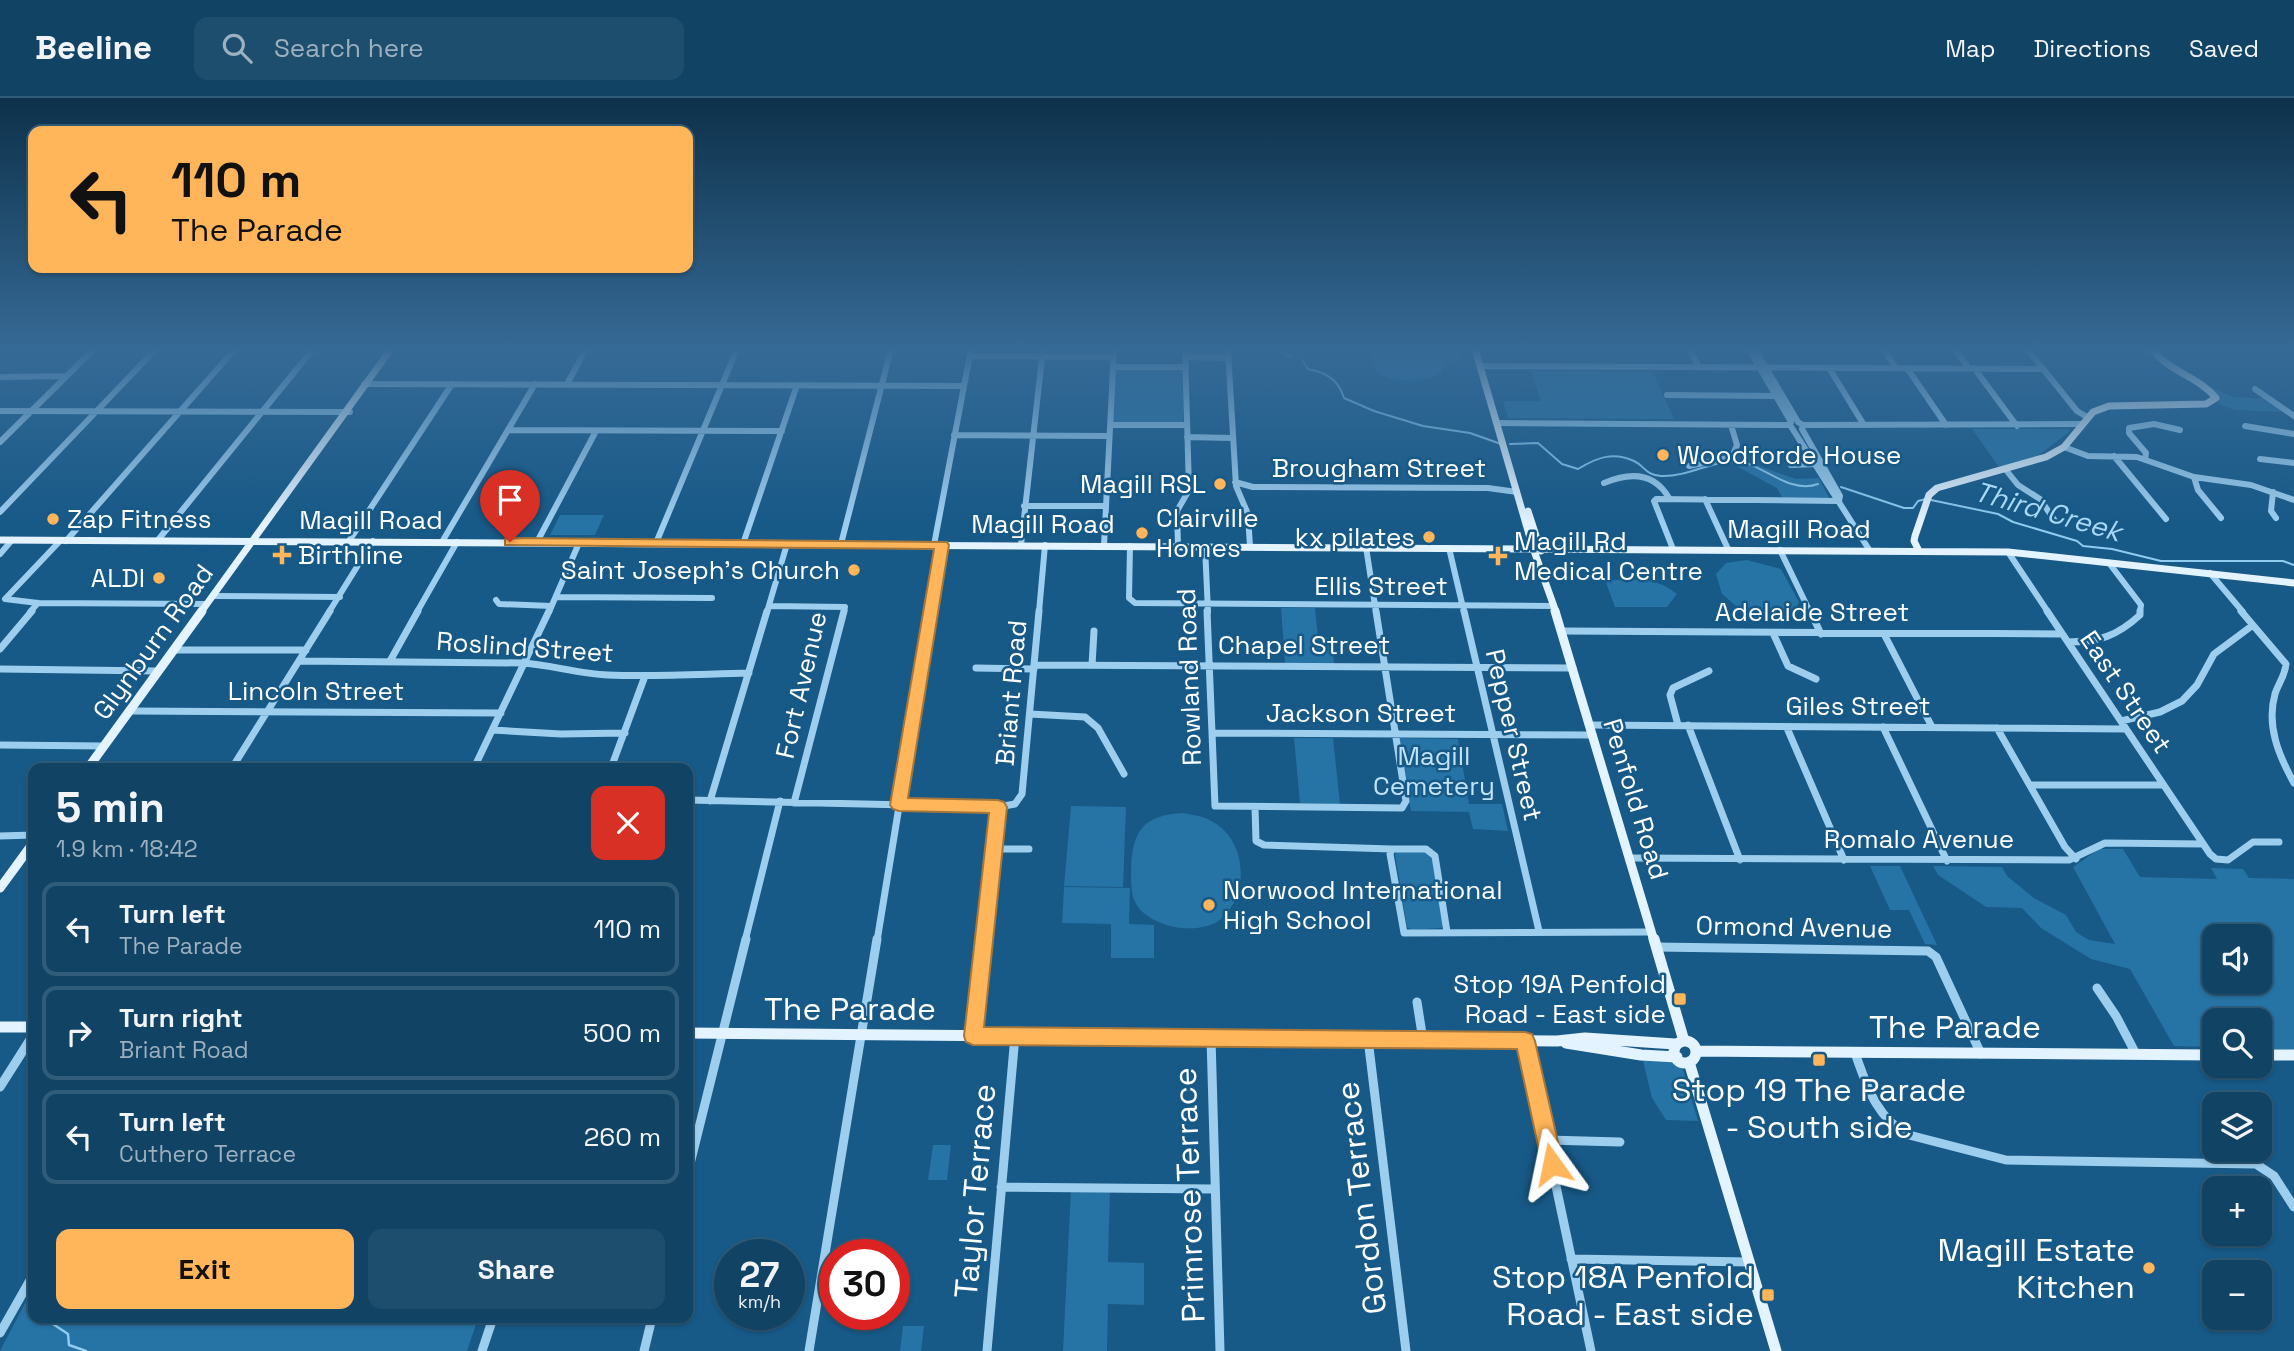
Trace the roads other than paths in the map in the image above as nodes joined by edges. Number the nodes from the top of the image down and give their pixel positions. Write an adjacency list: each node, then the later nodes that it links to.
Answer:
1 (35, 407): 26 (street)
2 (99, 407): 24 (street)
3 (183, 407): 27 (street)
4 (265, 407): 28 (street)
5 (350, 407): 29 (main road, Glynburn Road)
6 (437, 407): 90 (street)
7 (521, 407): 41 (street)
8 (714, 407): 44 (street)
9 (790, 407): 45 (street)
10 (877, 407): 99 (street)
11 (960, 407): 48 (street)
12 (1036, 407): 49 (street)
13 (1111, 407): 32 (street)
14 (1186, 407): 33 (street)
15 (1231, 407): 52 (street)
16 (1495, 407): 31 (main road)
17 (1784, 407): 35 (street)
18 (1787, 407): 35 (street)
19 (1853, 407): 36 (street)
20 (1935, 407): 37 (street)
21 (2003, 407): 38 (street)
22 (2074, 407): 30 (street)
23 (2104, 407): 30 (main road)
24 (97, 410): 26 (street); 27 (street); 77 (street)
25 (0, 411): 26 (street)
26 (32, 411): 54 (street)
27 (180, 411): 28 (street); 88 (street)
28 (262, 411): 29 (street); 85 (street)
29 (346, 412): 82 (main road, Glynburn Road)
30 (2085, 421): 39 (street); 46 (main road)
31 (1500, 423): 34 (street); 53 (main road)
32 (1110, 425): 33 (street); 50 (street)
33 (1186, 425): 51 (street)
34 (1731, 425): 35 (street); 61 (street)
35 (1797, 425): 36 (street); 60 (street)
36 (1864, 425): 37 (street)
37 (1947, 425): 38 (street)
38 (2017, 426): 39 (street)
39 (2064, 426): 46 (street)
40 (2245, 426): 47 (street)
41 (508, 430): 43 (street); 92 (street)
42 (2180, 430): 58 (street)
43 (596, 431): 44 (street); 94 (street)
44 (704, 431): 45 (street); 96 (street)
45 (782, 431): 97 (street)
46 (2076, 434): 55 (main road)
47 (2294, 434)
48 (954, 436): 49 (street); 100 (street)
49 (1032, 436): 50 (street); 75 (street)
50 (1109, 436): 76 (street)
51 (1186, 437): 52 (street); 105 (street)
52 (1233, 438): 65 (street)
53 (1504, 438): 68 (main road); 109 (main road)
54 (0, 442)
55 (2064, 447): 56 (street); 63 (main road)
56 (2114, 456): 58 (street); 80 (street)
57 (2260, 459): 59 (street)
58 (2145, 460): 64 (street)
59 (2294, 463)
60 (1818, 464): 62 (street); 74 (street)
61 (1689, 466)
62 (1791, 466)
63 (2006, 470): 81 (street); 115 (main road)
64 (2194, 477): 69 (street); 78 (street)
65 (1235, 482): 67 (street, Brougham Street); 70 (street)
66 (1604, 482): 71 (street)
67 (1252, 487): 68 (street, Brougham Street); 70 (street, Brougham Street)
68 (1516, 488): 109 (main road)
69 (2273, 492): 73 (street); 79 (street)
70 (1238, 493): 107 (street)
71 (1669, 498): 72 (street); 110 (street)
72 (1705, 499): 74 (street); 112 (street)
73 (2294, 500)
74 (1839, 501): 114 (street)
75 (1024, 506): 76 (street); 101 (street)
76 (1105, 506): 103 (street)
77 (0, 512)
78 (2221, 518)
79 (2276, 518)
80 (2166, 519)
81 (2056, 521)
82 (262, 529): 86 (main road); 87 (main road, Glynburn Road); 89 (main road)
83 (0, 540): 84 (main road, Magill Road)
84 (12, 540): 88 (main road, Magill Road); 117 (street)
85 (158, 540): 86 (main road, Magill Road); 88 (main road, Magill Road)
86 (230, 540): 87 (main road, Magill Road)
87 (253, 540): 89 (main road, Magill Road); 124 (main road, Glynburn Road)
88 (63, 541): 126 (street)
89 (278, 541): 90 (main road, Magill Road)
90 (349, 541): 91 (main road, Magill Road)
91 (373, 541): 92 (main road, Magill Road); 121 (street)
92 (442, 542): 93 (main road, Magill Road)
93 (457, 542): 94 (main road, Magill Road); 145 (street)
94 (537, 542): 95 (main road, Magill Road)
95 (579, 542): 96 (main road, Magill Road); 122 (street)
96 (656, 543): 97 (main road, Magill Road)
97 (743, 544): 98 (main road, Magill Road)
98 (787, 544): 99 (main road, Magill Road); 130 (street)
99 (841, 544): 100 (main road, Magill Road)
100 (938, 545): 101 (main road, Magill Road); 192 (street)
101 (1021, 545): 102 (main road, Magill Road)
102 (1045, 545): 103 (main road, Magill Road); 149 (street, Briant Road)
103 (1104, 546): 104 (main road, Magill Road)
104 (1130, 546): 105 (main road, Magill Road); 127 (street, Ellis Street)
105 (1178, 546): 106 (main road, Magill Road)
106 (1205, 546): 107 (main road, Magill Road); 127 (street, Rowland Road)
107 (1250, 547): 111 (main road, Magill Road)
108 (1449, 548): 109 (main road, Magill Road); 111 (main road, Magill Road); 131 (street, Pepper Street)
109 (1537, 548): 110 (main road, Magill Road); 132 (main road, Penfold Road)
110 (1673, 549): 112 (main road, Magill Road)
111 (1366, 550): 128 (street)
112 (1728, 550): 113 (main road, Magill Road)
113 (1780, 550): 114 (main road, Magill Road); 137 (street)
114 (1868, 551): 115 (main road, Magill Road)
115 (1919, 551): 116 (main road)
116 (2007, 552): 118 (main road); 139 (street, East Street)
117 (0, 554)
118 (2109, 563): 119 (main road); 140 (street)
119 (2210, 573): 120 (main road); 133 (street)
120 (2294, 583)
121 (340, 597): 124 (street); 143 (street)
122 (556, 597): 123 (street); 129 (street)
123 (712, 598)
124 (210, 600): 126 (street); 142 (main road, Glynburn Road)
125 (496, 600): 129 (street)
126 (38, 603): 141 (street)
127 (1208, 604): 128 (street, Ellis Street); 148 (street, Rowland Road)
128 (1376, 605): 131 (street, Ellis Street); 150 (street)
129 (551, 606): 146 (street)
130 (769, 606): 157 (street); 191 (street, Fort Avenue)
131 (1462, 606): 132 (street, Ellis Street); 152 (street, Pepper Street)
132 (1555, 606): 135 (main road, Penfold Road)
133 (2253, 625): 164 (street); 185 (street)
134 (1094, 631): 147 (street)
135 (1562, 631): 136 (street, Adelaide Street); 153 (main road, Penfold Road)
136 (1773, 633): 137 (street, Adelaide Street); 159 (street)
137 (1821, 634): 138 (street, Adelaide Street)
138 (1884, 634): 139 (street, Adelaide Street); 168 (street)
139 (2062, 634): 140 (street, East Street)
140 (2068, 642): 164 (street, East Street)
141 (0, 649)
142 (173, 650): 143 (street); 155 (main road, Glynburn Road)
143 (306, 650): 144 (street)
144 (299, 661): 145 (street, Roslind Street); 161 (street)
145 (390, 661): 146 (street, Roslind Street)
146 (523, 663): 158 (street, Roslind Street); 162 (street)
147 (1092, 665): 148 (street, Chapel Street); 149 (street, Chapel Street)
148 (1210, 666): 150 (street, Chapel Street); 175 (street, Rowland Road)
149 (1035, 667): 151 (street, Chapel Street); 163 (street, Briant Road)
150 (1385, 667): 152 (street, Chapel Street); 176 (street)
151 (976, 668)
152 (1476, 668): 153 (street, Chapel Street); 177 (street, Pepper Street)
153 (1573, 668): 173 (main road, Penfold Road)
154 (0, 669): 155 (street)
155 (158, 671): 160 (main road, Glynburn Road)
156 (1709, 671): 165 (street)
157 (748, 673): 158 (street, Roslind Street); 189 (street)
158 (645, 676): 174 (street)
159 (1816, 679)
160 (130, 711): 161 (street, Lincoln Street); 179 (main road, Glynburn Road)
161 (268, 712): 162 (street, Lincoln Street); 181 (street)
162 (501, 713): 172 (street)
163 (1030, 714): 184 (street); 193 (street, Briant Road)
164 (2121, 721): 171 (street, East Street)
165 (1678, 725): 166 (street, Giles Street); 173 (street, Giles Street)
166 (1688, 725): 169 (street, Giles Street); 205 (street)
167 (1882, 727): 168 (street, Giles Street); 169 (street, Giles Street); 207 (street)
168 (1932, 727): 170 (street, Giles Street)
169 (1787, 728): 206 (street)
170 (1997, 728): 171 (street, Giles Street); 186 (street)
171 (2125, 729): 187 (street, East Street)
172 (493, 730): 174 (street); 182 (street)
173 (1592, 730): 177 (street, Jackson Street); 203 (main road, Penfold Road)
174 (625, 733): 183 (street)
175 (1212, 733): 176 (street, Jackson Street); 194 (street, Rowland Road)
176 (1396, 734): 177 (street, Jackson Street); 194 (street)
177 (1491, 735): 209 (street, Pepper Street)
178 (0, 745): 179 (street)
179 (104, 746): 180 (main road, Glynburn Road)
180 (92, 763)
181 (235, 763)
182 (476, 763)
183 (613, 763)
184 (1125, 774)
185 (2294, 783)
186 (2030, 785): 187 (street); 204 (street)
187 (2162, 785): 198 (street, East Street)
188 (693, 800): 189 (street)
189 (710, 801): 190 (street)
190 (780, 802): 191 (street); 218 (street)
191 (794, 803): 192 (street)
192 (899, 805): 193 (street); 219 (street)
193 (998, 807): 199 (street)
194 (1255, 807): 201 (street)
195 (0, 835): 196 (street)
196 (28, 835)
197 (2279, 842): 198 (street, East Street)
198 (2203, 844): 204 (street, Romalo Avenue)
199 (995, 849): 200 (street); 220 (street)
200 (1029, 849)
201 (1392, 849): 210 (street); 210 (street)
202 (28, 850): 208 (main road)
203 (1629, 858): 205 (street, Romalo Avenue); 211 (main road, Penfold Road)
204 (2076, 859): 207 (street, Romalo Avenue)
205 (1740, 860): 206 (street, Romalo Avenue)
206 (1844, 860): 207 (street, Romalo Avenue)
207 (1947, 860)
208 (0, 888)
209 (1539, 931): 210 (street); 211 (street)
210 (1447, 932)
211 (1651, 932): 212 (main road, Penfold Road)
212 (1656, 947): 228 (main road, Penfold Road); 231 (street, Ormond Avenue)
213 (2097, 988): 232 (street)
214 (1418, 1002): 224 (street)
215 (0, 1027): 216 (main road)
216 (28, 1027)
217 (693, 1034): 218 (main road, The Parade)
218 (722, 1034): 219 (main road, The Parade); 240 (street)
219 (860, 1035): 220 (main road, The Parade); 252 (street)
220 (973, 1036): 221 (main road, The Parade)
221 (1014, 1036): 222 (main road, The Parade); 241 (street, Taylor Terrace)
222 (1211, 1038): 223 (main road, The Parade); 242 (street, Primrose Terrace)
223 (1368, 1039): 224 (main road, The Parade); 255 (street, Gordon Terrace)
224 (1423, 1040): 225 (main road, The Parade)
225 (1525, 1041): 226 (main road, The Parade); 238 (street)
226 (1557, 1041): 228 (main road, The Parade); 236 (main road, The Parade)
227 (28, 1043): 237 (street)
228 (1679, 1043): 229 (main road); 236 (main road, Penfold Road)
229 (1697, 1051): 230 (main road, The Parade); 236 (main road)
230 (1855, 1053): 231 (main road, The Parade); 243 (street)
231 (1982, 1054): 232 (main road, The Parade)
232 (2136, 1054): 233 (main road, The Parade)
233 (2202, 1055)
234 (2272, 1055): 235 (main road)
235 (2294, 1055)
236 (1683, 1060): 245 (main road)
237 (0, 1087)
238 (1548, 1140): 239 (street); 244 (street)
239 (1620, 1142)
240 (693, 1152)
241 (1001, 1187): 242 (street); 253 (street, Taylor Terrace)
242 (1213, 1189): 254 (street, Primrose Terrace)
243 (2294, 1207)
244 (1571, 1259): 245 (street); 256 (street)
245 (1750, 1262): 257 (main road)
246 (28, 1284): 249 (street)
247 (491, 1323): 250 (street)
248 (651, 1323): 251 (street)
249 (0, 1333)
250 (482, 1351)
251 (644, 1351)
252 (809, 1351)
253 (987, 1351)
254 (1220, 1351)
255 (1406, 1351)
256 (1591, 1351)
257 (1776, 1351)

